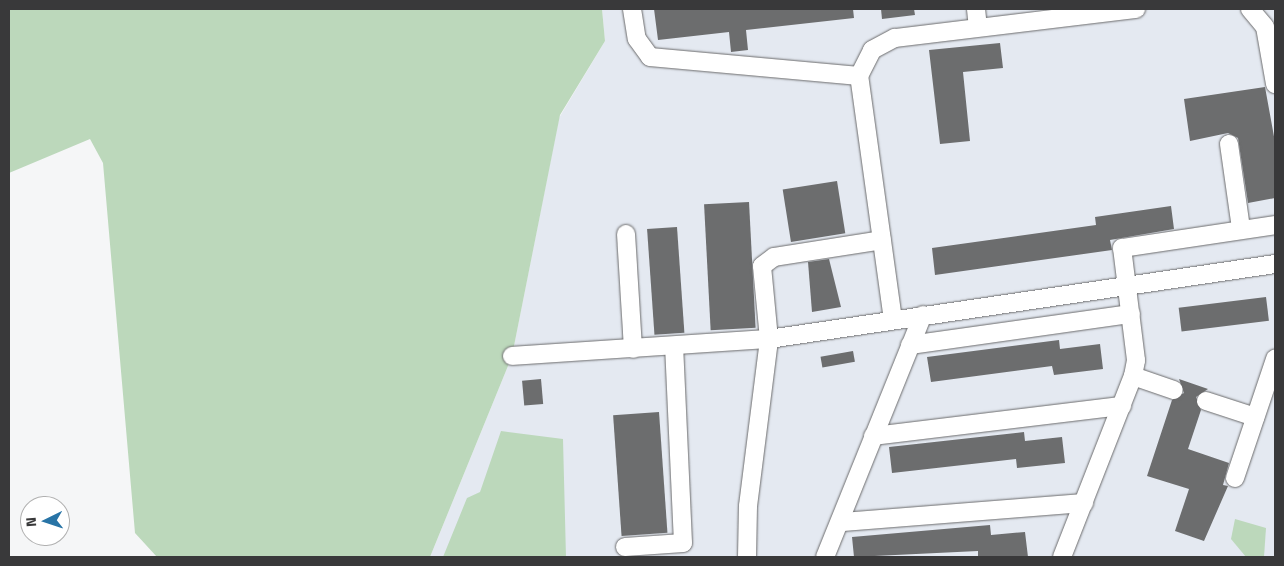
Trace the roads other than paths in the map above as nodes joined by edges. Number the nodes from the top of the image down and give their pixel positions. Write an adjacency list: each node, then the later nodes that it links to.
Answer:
1 (632, 9): 6 (lane)
2 (976, 9): 5 (lane)
3 (1136, 9): 5 (lane)
4 (1250, 9): 7 (lane)
5 (978, 27): 6 (lane)
6 (859, 76): 12 (lane)
7 (1275, 84)
8 (1229, 144): 10 (lane)
9 (1275, 225): 10 (lane)
10 (1241, 228): 14 (lane)
11 (626, 234): 21 (lane)
12 (882, 240): 17 (lane); 18 (lane)
13 (1275, 264): 14 (lane)
14 (1128, 287): 15 (lane); 16 (lane)
15 (1131, 314): 19 (lane); 24 (lane)
16 (923, 315): 17 (lane); 19 (lane)
17 (893, 320): 18 (lane)
18 (769, 339): 20 (lane); 34 (lane)
19 (910, 345): 29 (lane)
20 (674, 346): 21 (lane); 33 (lane)
21 (633, 349): 22 (lane)
22 (512, 356)
23 (1275, 359): 28 (lane)
24 (1133, 376): 25 (lane); 27 (lane)
25 (1174, 390)
26 (1206, 401): 28 (lane)
27 (1122, 406): 29 (lane); 31 (lane)
28 (1255, 418): 30 (lane)
29 (873, 436): 32 (lane)
30 (1235, 478)
31 (1084, 502): 32 (lane); 36 (lane)
32 (842, 522): 35 (lane)
33 (625, 547)
34 (746, 557)
35 (825, 557)
36 (1062, 557)

